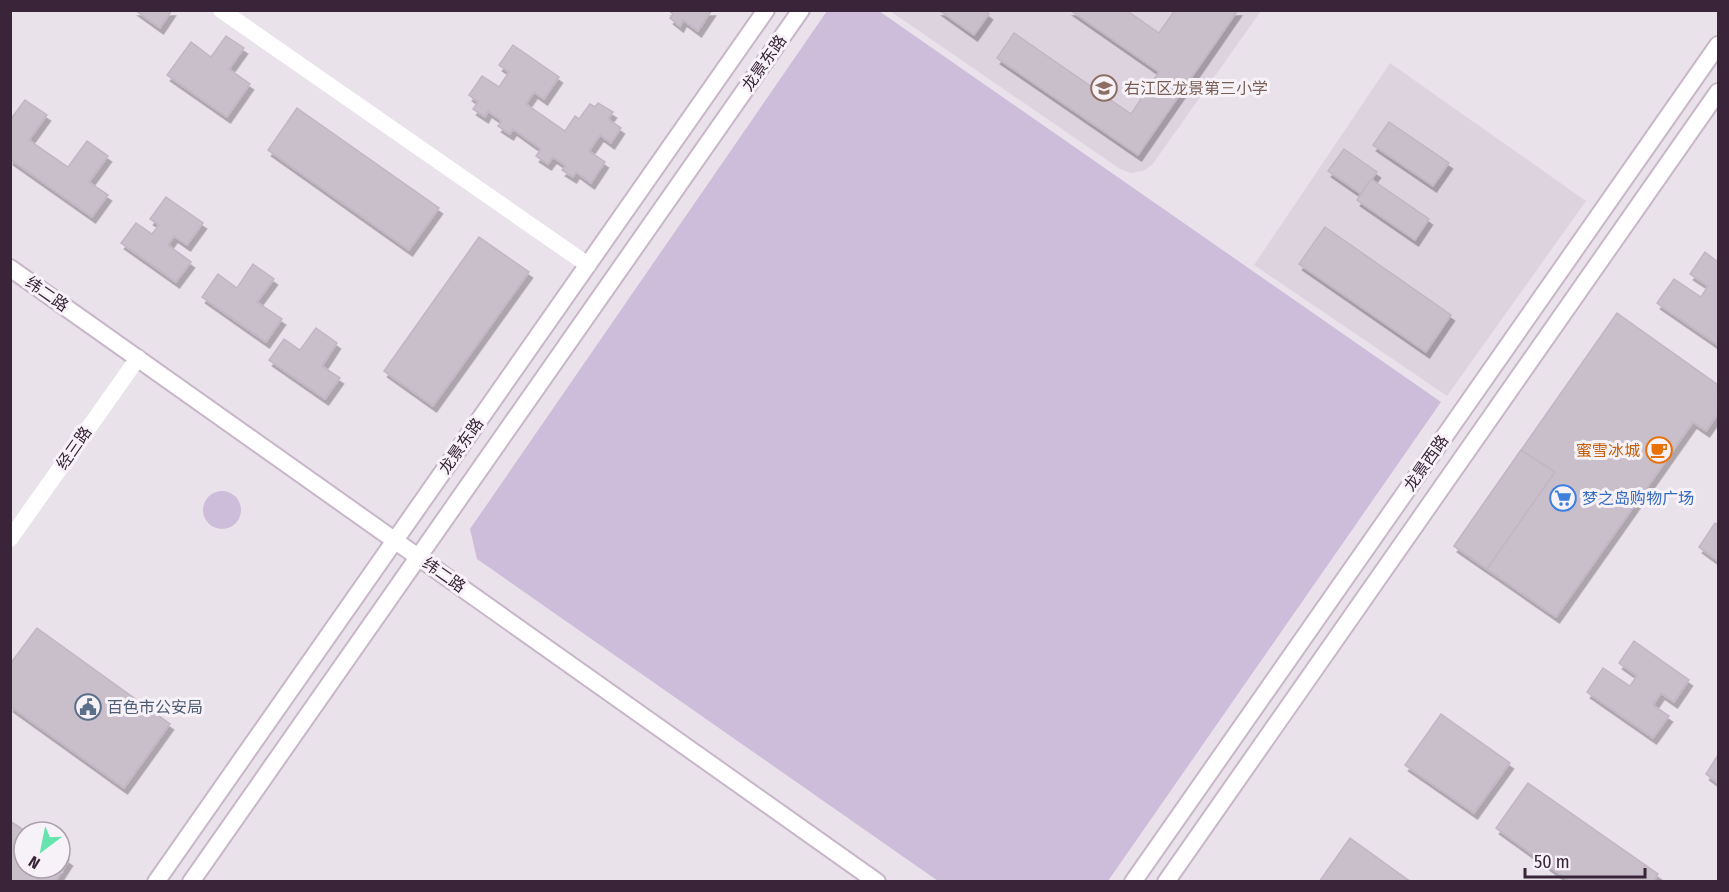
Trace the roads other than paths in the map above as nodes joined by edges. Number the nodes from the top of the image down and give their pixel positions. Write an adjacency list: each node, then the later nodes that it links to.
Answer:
1 (221, 10): 6 (main road)
2 (766, 10): 6 (main road, 龙景东路)
3 (801, 10): 11 (main road, 龙景东路)
4 (1719, 45): 15 (main road, 龙景西路)
5 (1719, 93): 16 (main road, 龙景西路)
6 (588, 265): 10 (main road, 龙景东路)
7 (10, 268): 8 (main road, 纬二路)
8 (138, 358): 9 (main road, 经三路); 10 (main road, 纬二路)
9 (10, 539)
10 (395, 540): 11 (main road, 纬二路); 12 (main road, 龙景东路)
11 (418, 557): 13 (main road, 龙景东路); 14 (main road, 纬二路)
12 (156, 882)
13 (191, 882)
14 (877, 882)
15 (1133, 882)
16 (1166, 882)

